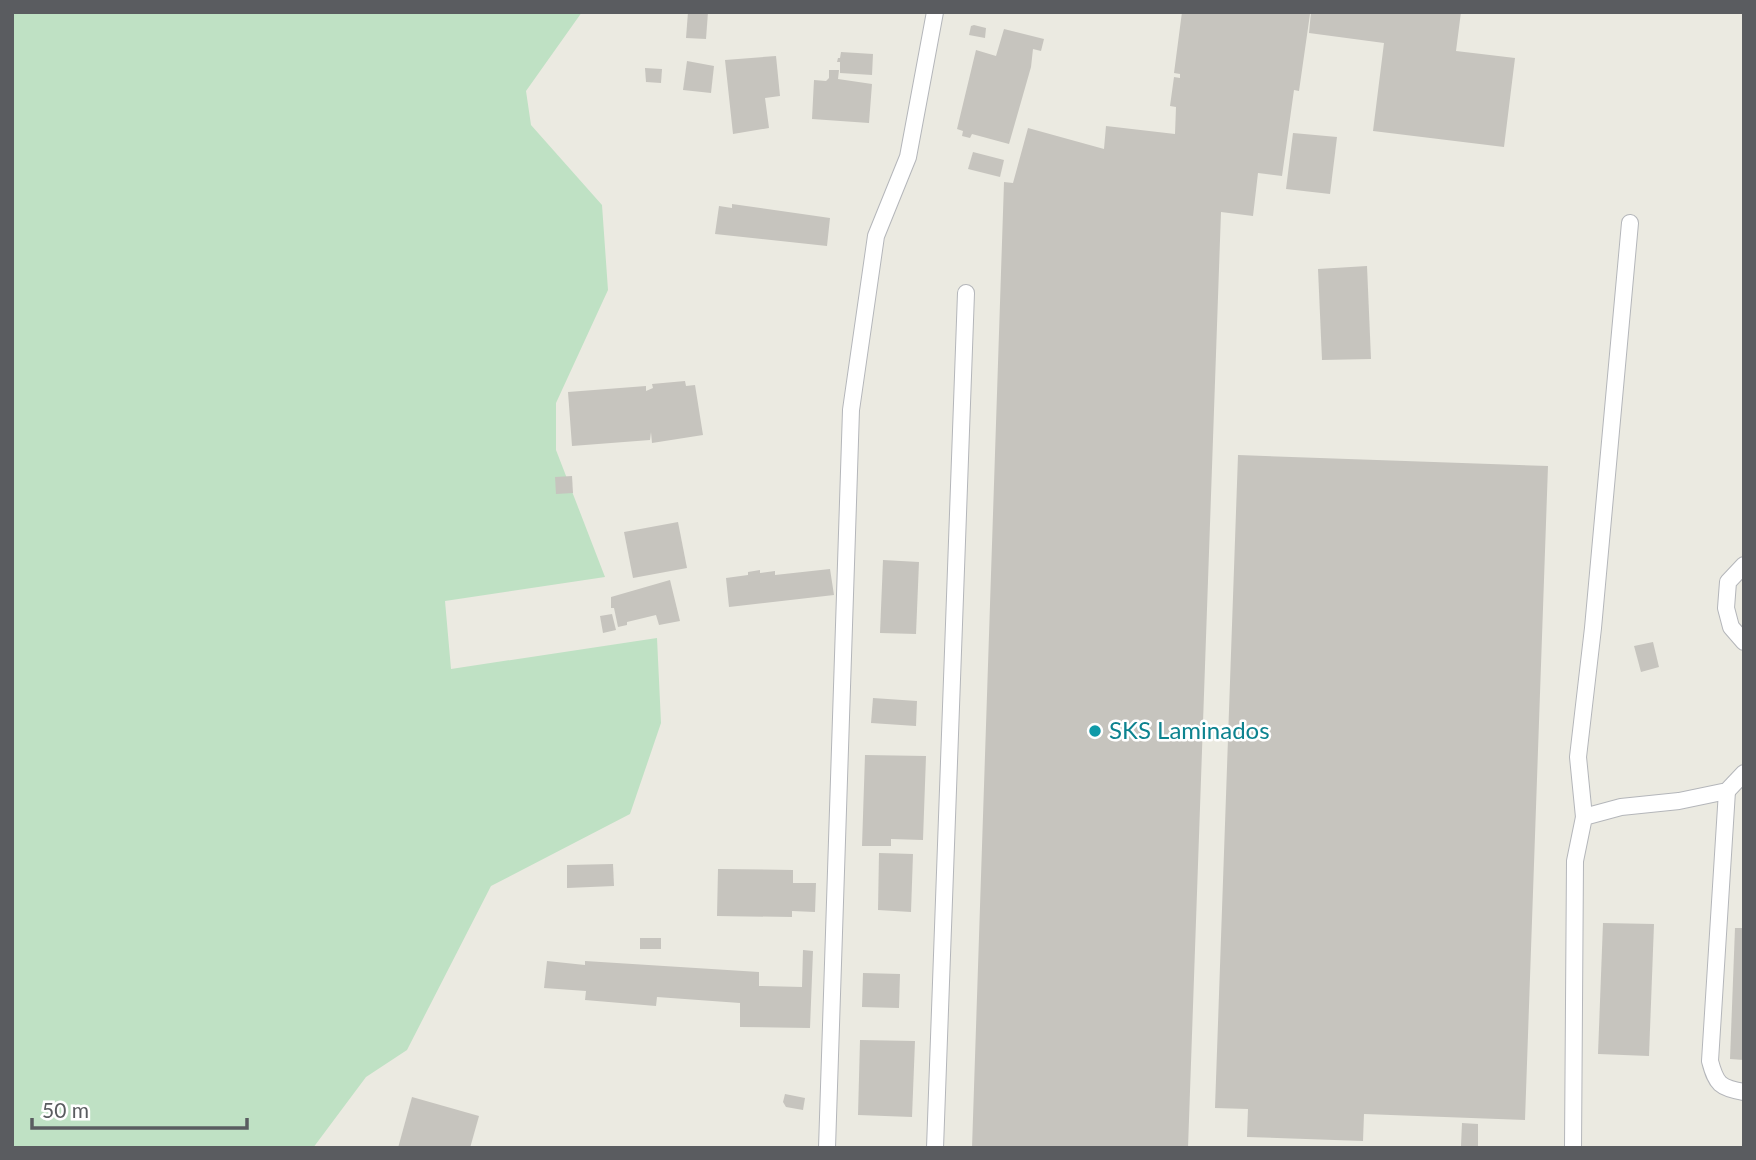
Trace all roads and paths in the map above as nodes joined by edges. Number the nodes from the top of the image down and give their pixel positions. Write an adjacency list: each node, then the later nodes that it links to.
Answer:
1 (936, 12): 10 (lane)
2 (1630, 223): 8 (lane)
3 (965, 293): 11 (lane)
4 (1744, 565): 5 (lane)
5 (1744, 642)
6 (1744, 774): 7 (lane)
7 (1727, 791): 8 (lane); 9 (lane)
8 (1584, 817): 12 (lane)
9 (1744, 1092)
10 (827, 1148)
11 (935, 1148)
12 (1573, 1148)

